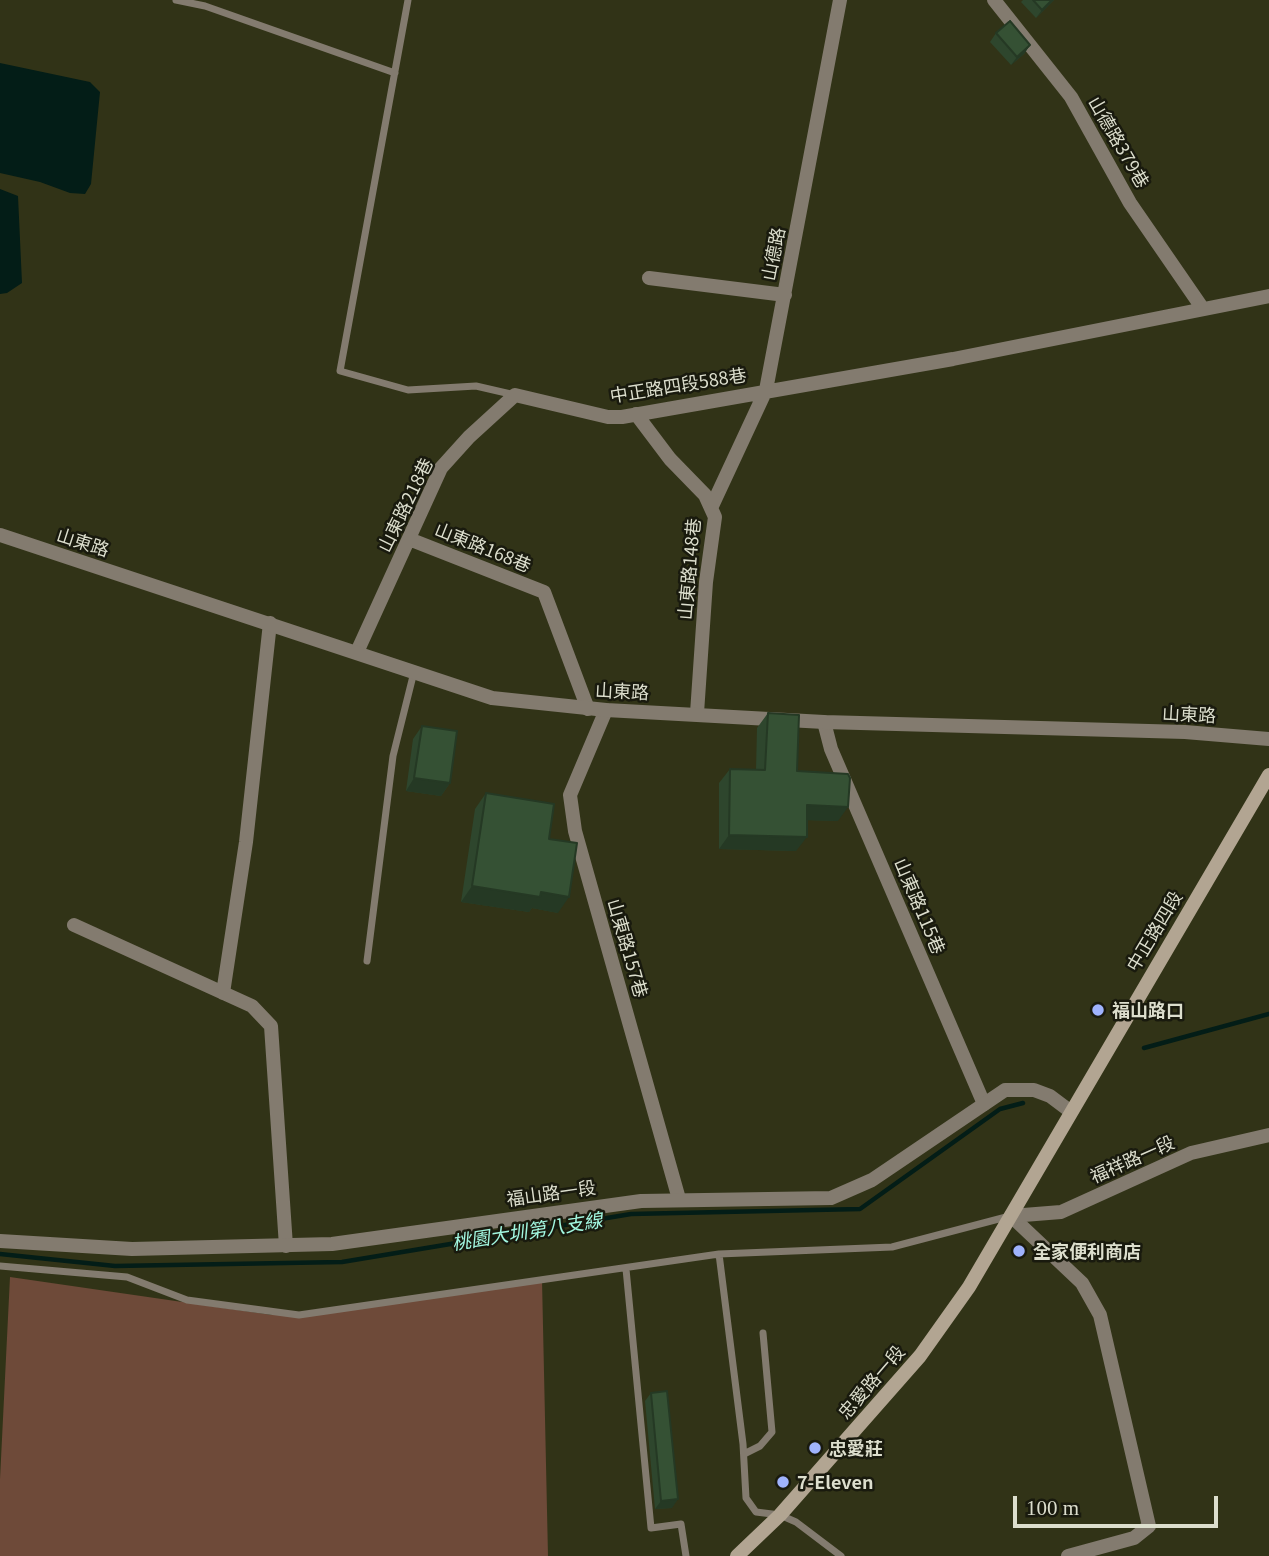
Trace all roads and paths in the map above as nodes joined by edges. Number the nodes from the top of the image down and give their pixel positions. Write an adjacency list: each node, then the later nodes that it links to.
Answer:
1 (176, 0): 5 (lane)
2 (408, 0): 5 (lane, 中正路四段588巷)
3 (840, 0): 7 (street, 山德路)
4 (994, 0): 9 (street, 山德路379巷)
5 (395, 73): 11 (lane, 中正路四段588巷)
6 (649, 278): 7 (street)
7 (785, 295): 10 (street, 山德路)
8 (1269, 296): 9 (street, 中正路四段588巷)
9 (1203, 309): 10 (street, 中正路四段588巷)
10 (766, 390): 12 (street, 中正路四段588巷); 13 (street, 山德路)
11 (516, 395): 12 (street, 中正路四段588巷); 15 (street, 山東路218巷)
12 (636, 414): 13 (street, 山東路148巷)
13 (712, 506): 21 (street, 山東路148巷)
14 (0, 535): 16 (street, 山東路)
15 (409, 539): 17 (street, 山東路218巷); 19 (street, 山東路168巷)
16 (270, 623): 17 (street, 山東路); 27 (street)
17 (358, 652): 18 (street, 山東路)
18 (414, 671): 19 (street, 山東路); 26 (lane)
19 (588, 709): 20 (street, 山東路)
20 (606, 710): 21 (street, 山東路); 31 (street, 山東路157巷)
21 (697, 713): 22 (street, 山東路)
22 (824, 722): 23 (street, 山東路); 28 (street, 山東路115巷)
23 (1269, 739)
24 (1269, 775): 29 (main road, 中正路四段)
25 (74, 925): 27 (street)
26 (367, 961)
27 (223, 993): 34 (street)
28 (984, 1104): 29 (street, 福山路一段); 31 (street, 福山路一段)
29 (1070, 1111): 32 (main road, 中正路四段)
30 (1269, 1135): 32 (street, 福祥路一段)
31 (679, 1199): 34 (street, 福山路一段)
32 (1011, 1216): 35 (lane); 40 (main road, 忠愛路一段); 44 (street)
33 (0, 1241): 34 (street, 福山路一段)
34 (286, 1246)
35 (719, 1254): 37 (lane); 39 (lane)
36 (0, 1266): 37 (lane)
37 (626, 1269): 41 (lane)
38 (763, 1333): 39 (lane)
39 (744, 1454): 40 (lane)
40 (780, 1514): 42 (main road, 忠愛路一段); 43 (lane)
41 (686, 1556)
42 (737, 1556)
43 (841, 1556)
44 (1068, 1556)

